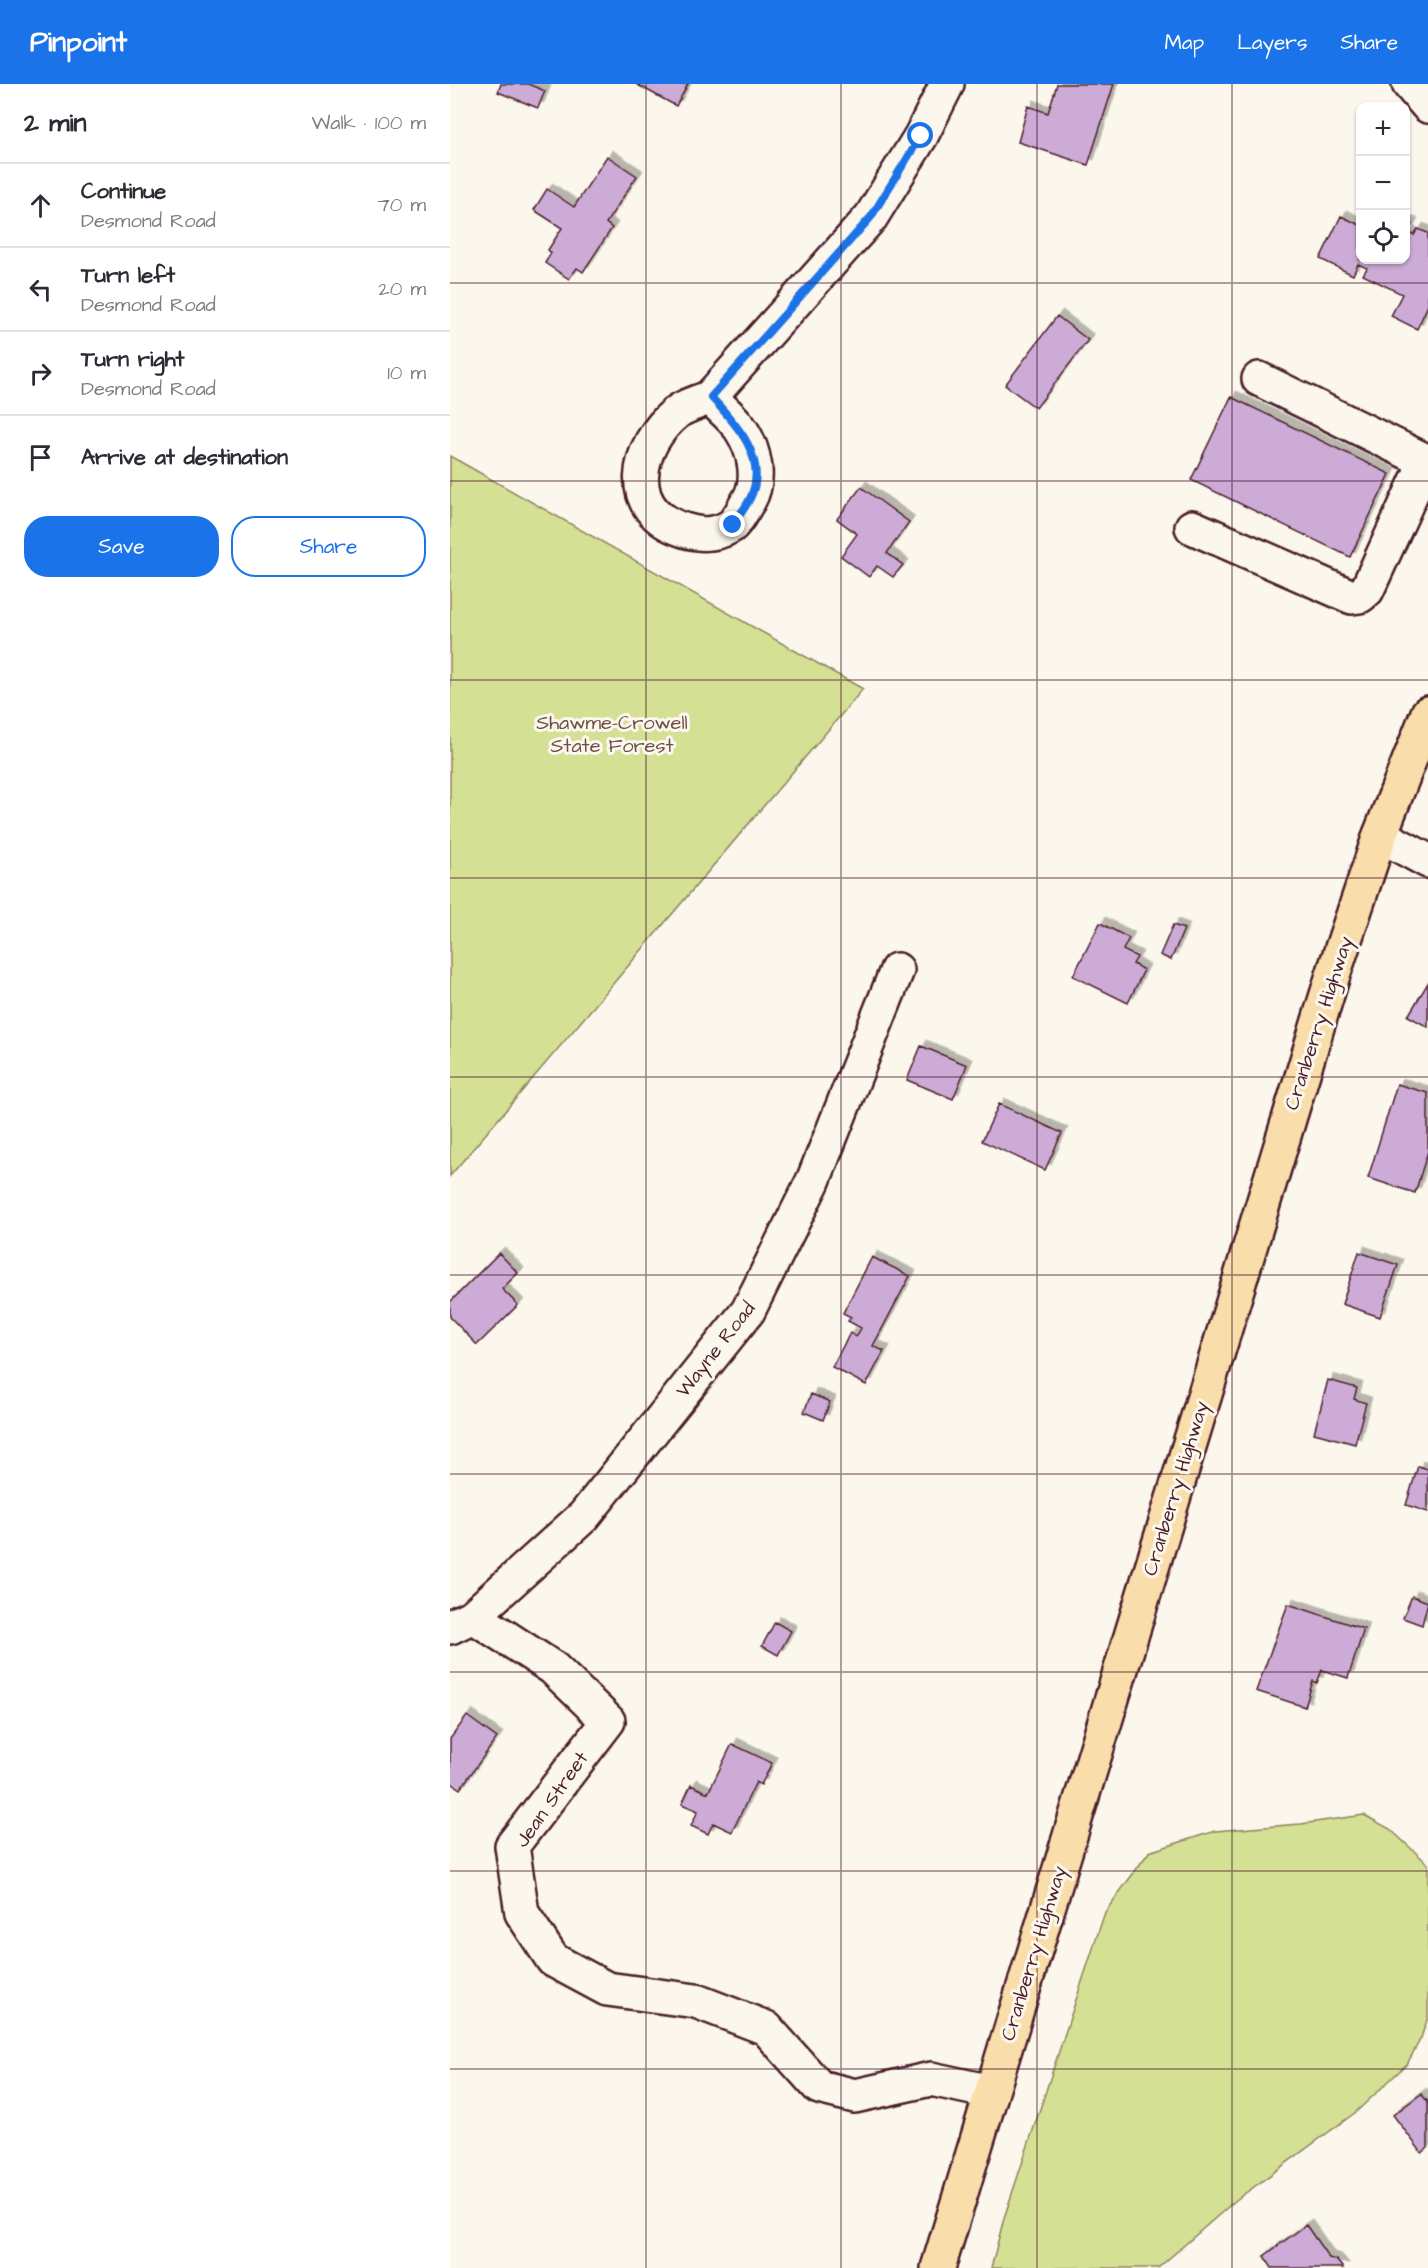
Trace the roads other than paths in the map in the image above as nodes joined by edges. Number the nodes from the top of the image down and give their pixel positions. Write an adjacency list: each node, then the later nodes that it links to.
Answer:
1 (947, 84): 5 (street)
2 (1409, 84): 3 (street)
3 (1428, 106)
4 (1259, 379): 6 (street)
5 (711, 397)
6 (1427, 462): 7 (street)
7 (1192, 527)
8 (1428, 713): 9 (main road, Cranberry Highway)
9 (1380, 835): 10 (street); 13 (main road, Cranberry Highway)
10 (1428, 861)
11 (897, 970): 12 (street, Wayne Road)
12 (461, 1621): 13 (street, Jean Street)
13 (991, 2092): 14 (main road, Cranberry Highway)
14 (938, 2268)

